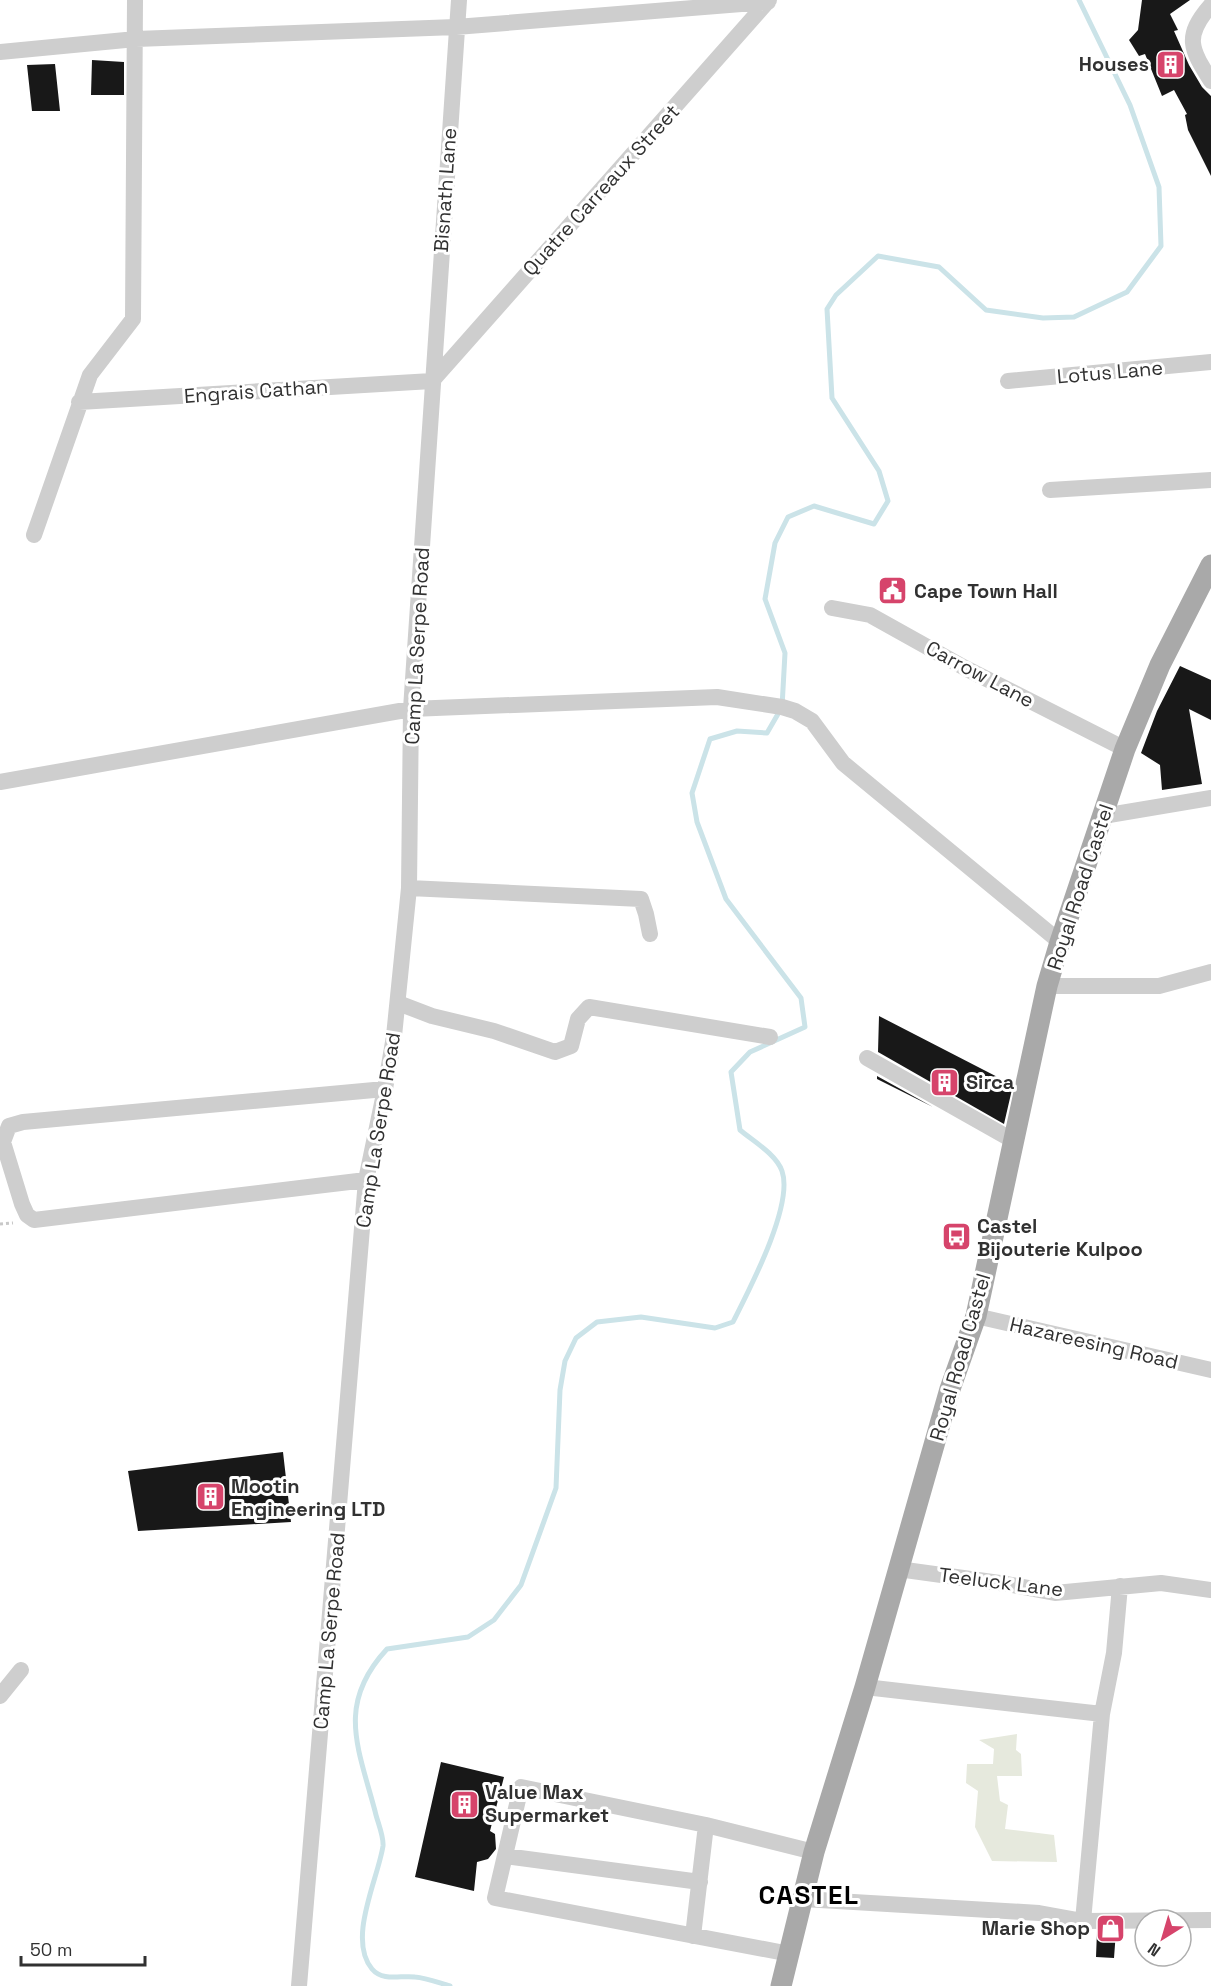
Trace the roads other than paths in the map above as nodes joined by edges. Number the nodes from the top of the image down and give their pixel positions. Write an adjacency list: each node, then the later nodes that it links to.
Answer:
1 (135, 0): 6 (street)
2 (459, 0): 5 (street, Bisnath Lane)
3 (769, 1): 5 (street); 10 (street, Quatre Carreaux Street)
4 (1211, 5): 8 (street)
5 (456, 27): 6 (street); 10 (street, Bisnath Lane)
6 (136, 39): 7 (street); 12 (street)
7 (0, 52)
8 (1211, 81)
9 (1211, 362): 11 (street, Lotus Lane)
10 (432, 381): 12 (street, Engrais Cathan); 18 (street, Camp La Serpe Road)
11 (1008, 381)
12 (79, 402): 15 (street)
13 (1211, 480): 14 (street)
14 (1050, 490)
15 (34, 535)
16 (1211, 565): 19 (main road, Royal Road Castel)
17 (832, 608): 19 (street, Carrow Lane)
18 (411, 708): 20 (street); 23 (street, Camp La Serpe Road); 25 (street)
19 (1125, 749): 22 (main road, Royal Road Castel)
20 (0, 782)
21 (1211, 798): 22 (street)
22 (1103, 816): 25 (main road, Royal Road Castel)
23 (409, 888): 24 (street); 28 (street, Camp La Serpe Road)
24 (650, 934)
25 (1060, 942): 27 (main road, Royal Road Castel)
26 (1211, 972): 27 (street)
27 (1047, 986): 32 (main road, Royal Road Castel)
28 (398, 1003): 29 (street); 31 (street, Camp La Serpe Road)
29 (770, 1037)
30 (867, 1058): 32 (street)
31 (386, 1089): 33 (street, Camp La Serpe Road); 33 (street)
32 (1014, 1141): 34 (main road, Royal Road Castel)
33 (366, 1180): 52 (street, Camp La Serpe Road)
34 (976, 1316): 35 (street, Hazareesing Road); 36 (main road, Royal Road Castel)
35 (1211, 1370)
36 (898, 1569): 37 (street, Teeluck Lane); 40 (main road, Royal Road Castel)
37 (1120, 1586): 38 (street, Teeluck Lane); 42 (street)
38 (1211, 1590)
39 (21, 1670): 41 (street)
40 (865, 1687): 42 (street); 44 (main road, Royal Road Castel)
41 (0, 1695)
42 (1102, 1714): 49 (street)
43 (706, 1825): 44 (street); 45 (street); 46 (street)
44 (814, 1852): 47 (main road, Royal Road Castel)
45 (505, 1856): 46 (street); 50 (street)
46 (700, 1882): 50 (street)
47 (803, 1899): 49 (street); 51 (main road, Royal Road Castel)
48 (1211, 1920): 49 (street)
49 (1083, 1921)
50 (693, 1936): 51 (street)
51 (790, 1954): 53 (main road, Royal Road Castel)
52 (300, 1986)
53 (781, 1986)

